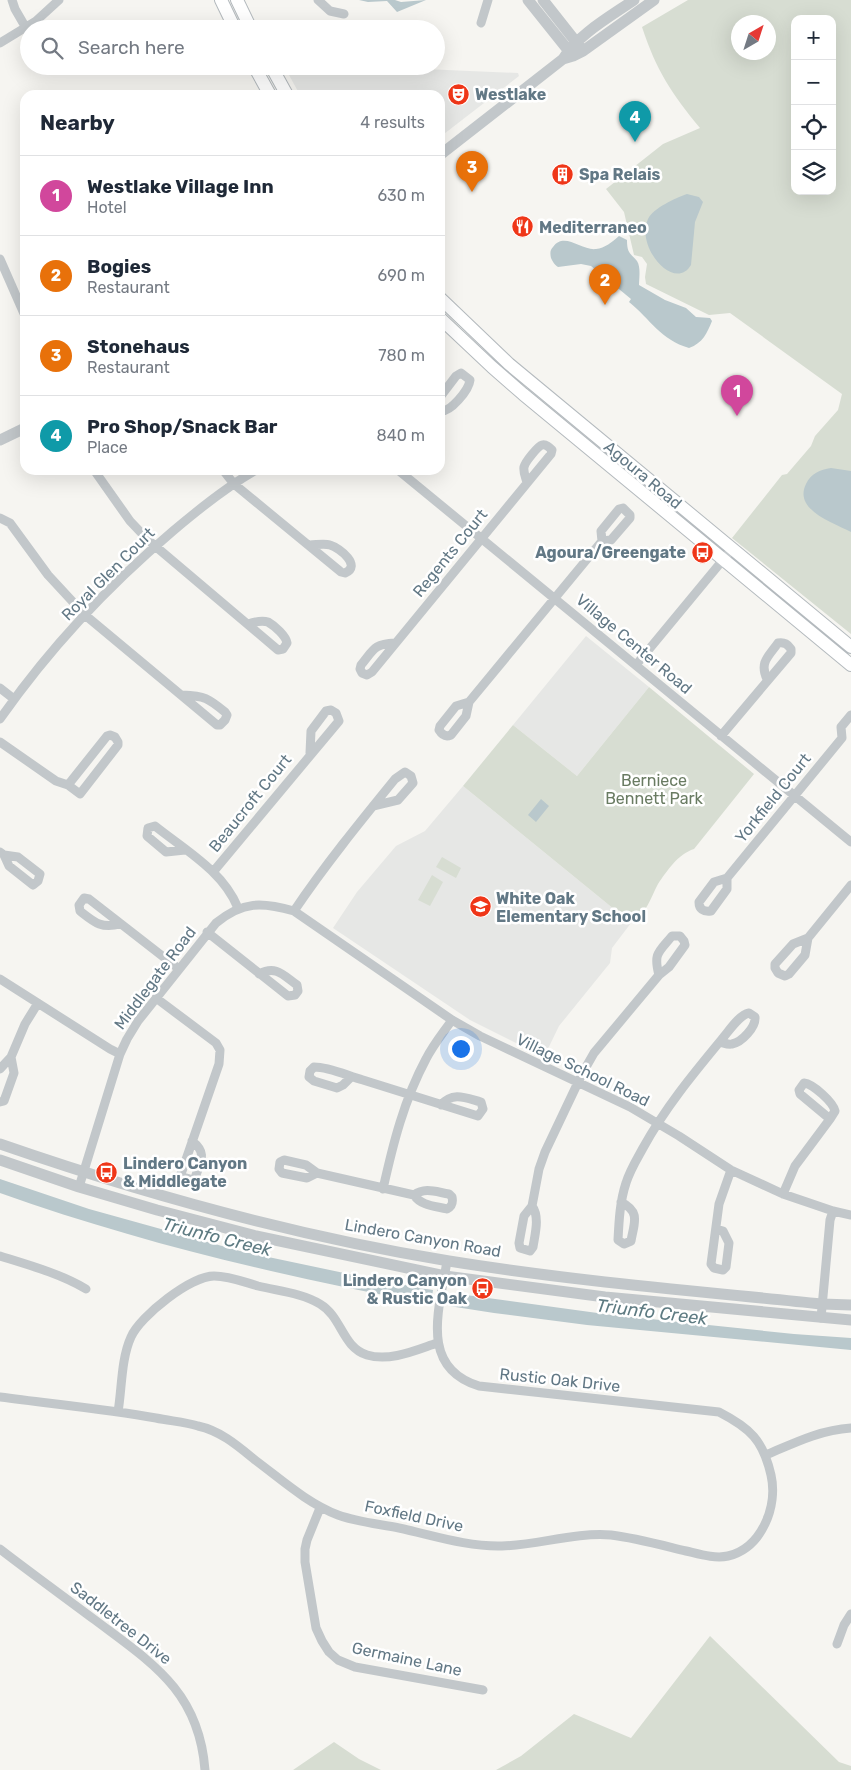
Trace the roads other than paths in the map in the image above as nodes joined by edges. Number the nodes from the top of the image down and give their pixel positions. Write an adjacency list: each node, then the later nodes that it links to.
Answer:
1 (12, 0): 12 (street)
2 (59, 0): 13 (street)
3 (221, 0): 14 (main road)
4 (237, 0): 15 (main road)
5 (318, 0): 11 (street)
6 (488, 0): 16 (street)
7 (528, 0): 19 (street)
8 (543, 0): 19 (street)
9 (634, 0): 19 (street)
10 (654, 0): 19 (street)
11 (344, 14)
12 (21, 20)
13 (35, 20)
14 (231, 20)
15 (247, 20)
16 (481, 23)
17 (20, 31): 18 (street)
18 (2, 41)
19 (573, 52): 24 (street)
20 (259, 75): 22 (main road)
21 (276, 75): 23 (main road)
22 (267, 90)
23 (284, 90)
24 (445, 151)
25 (0, 259): 27 (street)
26 (445, 303): 44 (main road, Agoura Road)
27 (20, 305)
28 (445, 323): 45 (main road, Agoura Road)
29 (445, 390): 30 (street)
30 (445, 412)
31 (20, 430): 32 (street)
32 (0, 440)
33 (98, 475): 43 (street)
34 (227, 475): 38 (street)
35 (248, 475): 38 (street, Royal Glen Court)
36 (404, 475): 40 (street, Village Center Road)
37 (527, 483): 40 (street, Regents Court)
38 (234, 484): 42 (street); 43 (street, Royal Glen Court)
39 (0, 518): 47 (street)
40 (482, 538): 46 (street, Village Center Road); 49 (street, Regents Court)
41 (602, 541): 46 (street)
42 (310, 545)
43 (155, 546): 47 (street, Royal Glen Court); 48 (street)
44 (732, 549): 45 (street); 50 (main road, Agoura Road)
45 (723, 560): 51 (street); 52 (main road, Agoura Road)
46 (555, 598): 51 (street, Village Center Road); 57 (street)
47 (85, 615): 55 (street); 56 (street, Royal Glen Court)
48 (248, 624)
49 (395, 643)
50 (851, 647)
51 (636, 665): 60 (street, Village Center Road)
52 (851, 665)
53 (767, 679): 60 (street)
54 (0, 688): 56 (street)
55 (182, 695): 55 (street)
56 (14, 699): 59 (street, Royal Glen Court)
57 (469, 702)
58 (851, 715): 61 (street, Yorkfield Court)
59 (0, 719)
60 (721, 736): 65 (street, Village Center Road)
61 (846, 738): 65 (street, Yorkfield Court)
62 (0, 742): 64 (street)
63 (310, 753): 63 (street, Beaucroft Court); 69 (street, Beaucroft Court)
64 (68, 785): 64 (street)
65 (794, 795): 67 (street, Village Center Road); 70 (street, Yorkfield Court)
66 (373, 806): 73 (street)
67 (851, 842)
68 (185, 850): 69 (street)
69 (213, 872): 72 (street)
70 (727, 878)
71 (851, 885): 77 (street)
72 (238, 908): 73 (street, Middlegate Road); 76 (street, Middlegate Road)
73 (294, 911): 75 (street, Middlegate Road)
74 (120, 924): 78 (street)
75 (315, 927): 84 (street, Village School Road)
76 (207, 932): 78 (street, Middlegate Road); 79 (street)
77 (808, 938)
78 (179, 969): 82 (street, Middlegate Road)
79 (259, 974)
80 (659, 975): 90 (street)
81 (0, 979): 83 (street)
82 (156, 998): 86 (street, Middlegate Road); 96 (street)
83 (38, 1003): 86 (street); 87 (street)
84 (452, 1020): 90 (street, Village School Road); 91 (street)
85 (720, 1042): 95 (street)
86 (120, 1054): 100 (street, Middlegate Road)
87 (11, 1056): 88 (street); 92 (street)
88 (0, 1069)
89 (351, 1077): 91 (street)
90 (577, 1083): 95 (street, Village School Road); 107 (street)
91 (410, 1095): 93 (street); 103 (street)
92 (0, 1102)
93 (442, 1105)
94 (830, 1119): 104 (street)
95 (657, 1122): 99 (street, Village School Road); 106 (street)
96 (192, 1141)
97 (0, 1144): 100 (street, Lindero Canyon Road)
98 (0, 1160): 102 (street, Lindero Canyon Road)
99 (731, 1170): 104 (street, Village School Road); 110 (street)
100 (83, 1173): 102 (street, Middlegate Road); 112 (street, Lindero Canyon Road)
101 (317, 1173): 103 (street)
102 (79, 1187): 113 (street, Lindero Canyon Road)
103 (383, 1189): 105 (street)
104 (783, 1194): 108 (street, Village School Road)
105 (414, 1195)
106 (621, 1202)
107 (532, 1206)
108 (833, 1211): 109 (street, Village School Road); 115 (street)
109 (851, 1215)
110 (716, 1229)
111 (0, 1256): 114 (street)
112 (447, 1261): 113 (street, Rustic Oak Drive); 115 (street, Lindero Canyon Road)
113 (445, 1276): 117 (street, Lindero Canyon Road); 119 (street, Rustic Oak Drive)
114 (86, 1289)
115 (822, 1304): 116 (street, Lindero Canyon Road); 117 (street)
116 (851, 1305)
117 (821, 1318): 118 (street, Lindero Canyon Road)
118 (851, 1320)
119 (437, 1343): 121 (street); 123 (street, Rustic Oak Drive)
120 (0, 1397): 121 (street, Foxfield Drive)
121 (118, 1412): 124 (street, Foxfield Drive)
122 (851, 1428): 123 (street)
123 (766, 1454): 124 (street, Foxfield Drive)
124 (320, 1508): 128 (street, Germaine Lane)
125 (0, 1549): 129 (street, Saddletree Drive)
126 (851, 1614): 127 (street)
127 (837, 1644)
128 (483, 1690)
129 (205, 1770)

